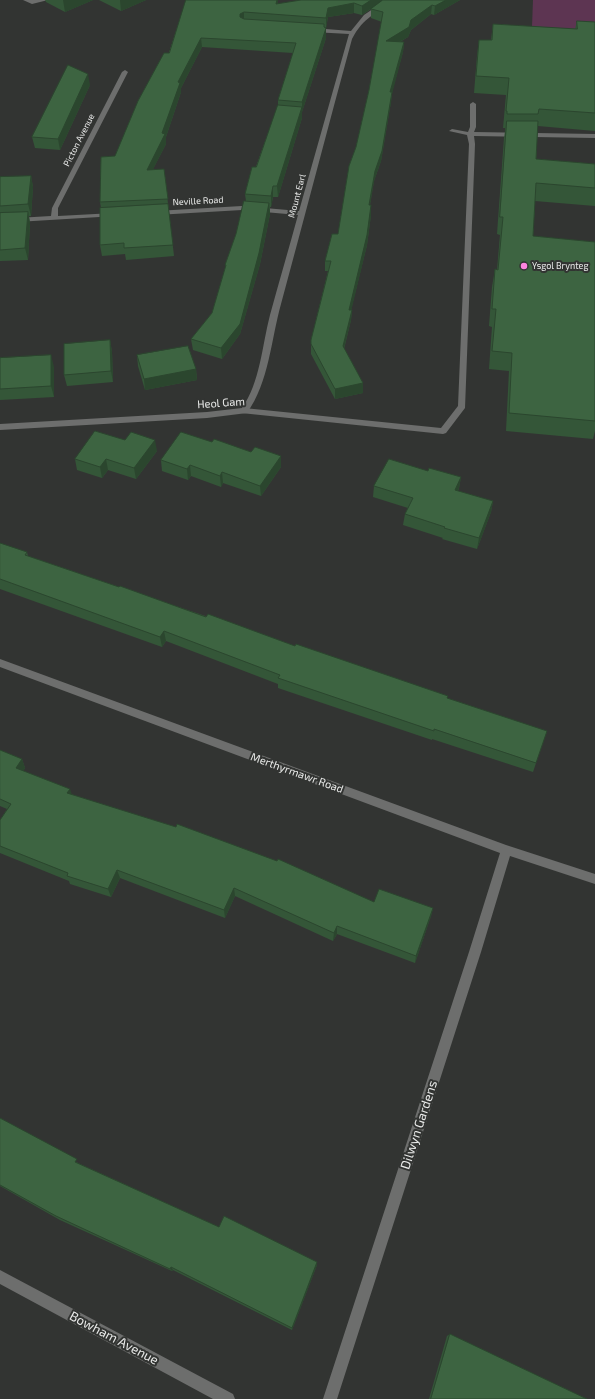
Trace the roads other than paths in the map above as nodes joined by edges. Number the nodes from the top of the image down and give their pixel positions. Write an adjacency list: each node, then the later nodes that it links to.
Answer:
1 (26, 0): 2 (street)
2 (45, 0)
3 (390, 0): 5 (street, Mount Earl)
4 (306, 30): 5 (street)
5 (352, 33): 12 (street, Mount Earl)
6 (125, 72): 14 (street, Picton Avenue)
7 (473, 104): 9 (street)
8 (452, 130): 9 (street)
9 (470, 134): 10 (street); 16 (street, Heol Gam)
10 (595, 136)
11 (150, 213): 12 (street, Neville Road)
12 (302, 213): 16 (street, Mount Earl)
13 (119, 215): 14 (street)
14 (54, 218): 15 (street)
15 (0, 221)
16 (244, 411): 17 (street, Heol Gam)
17 (0, 427)
18 (0, 663): 19 (street, Merthyrmawr Road)
19 (506, 850): 20 (street, Merthyrmawr Road); 23 (street, Dilwyn Gardens)
20 (595, 879)
21 (0, 1278): 22 (street, Bowham Avenue)
22 (228, 1399)
23 (330, 1399)

